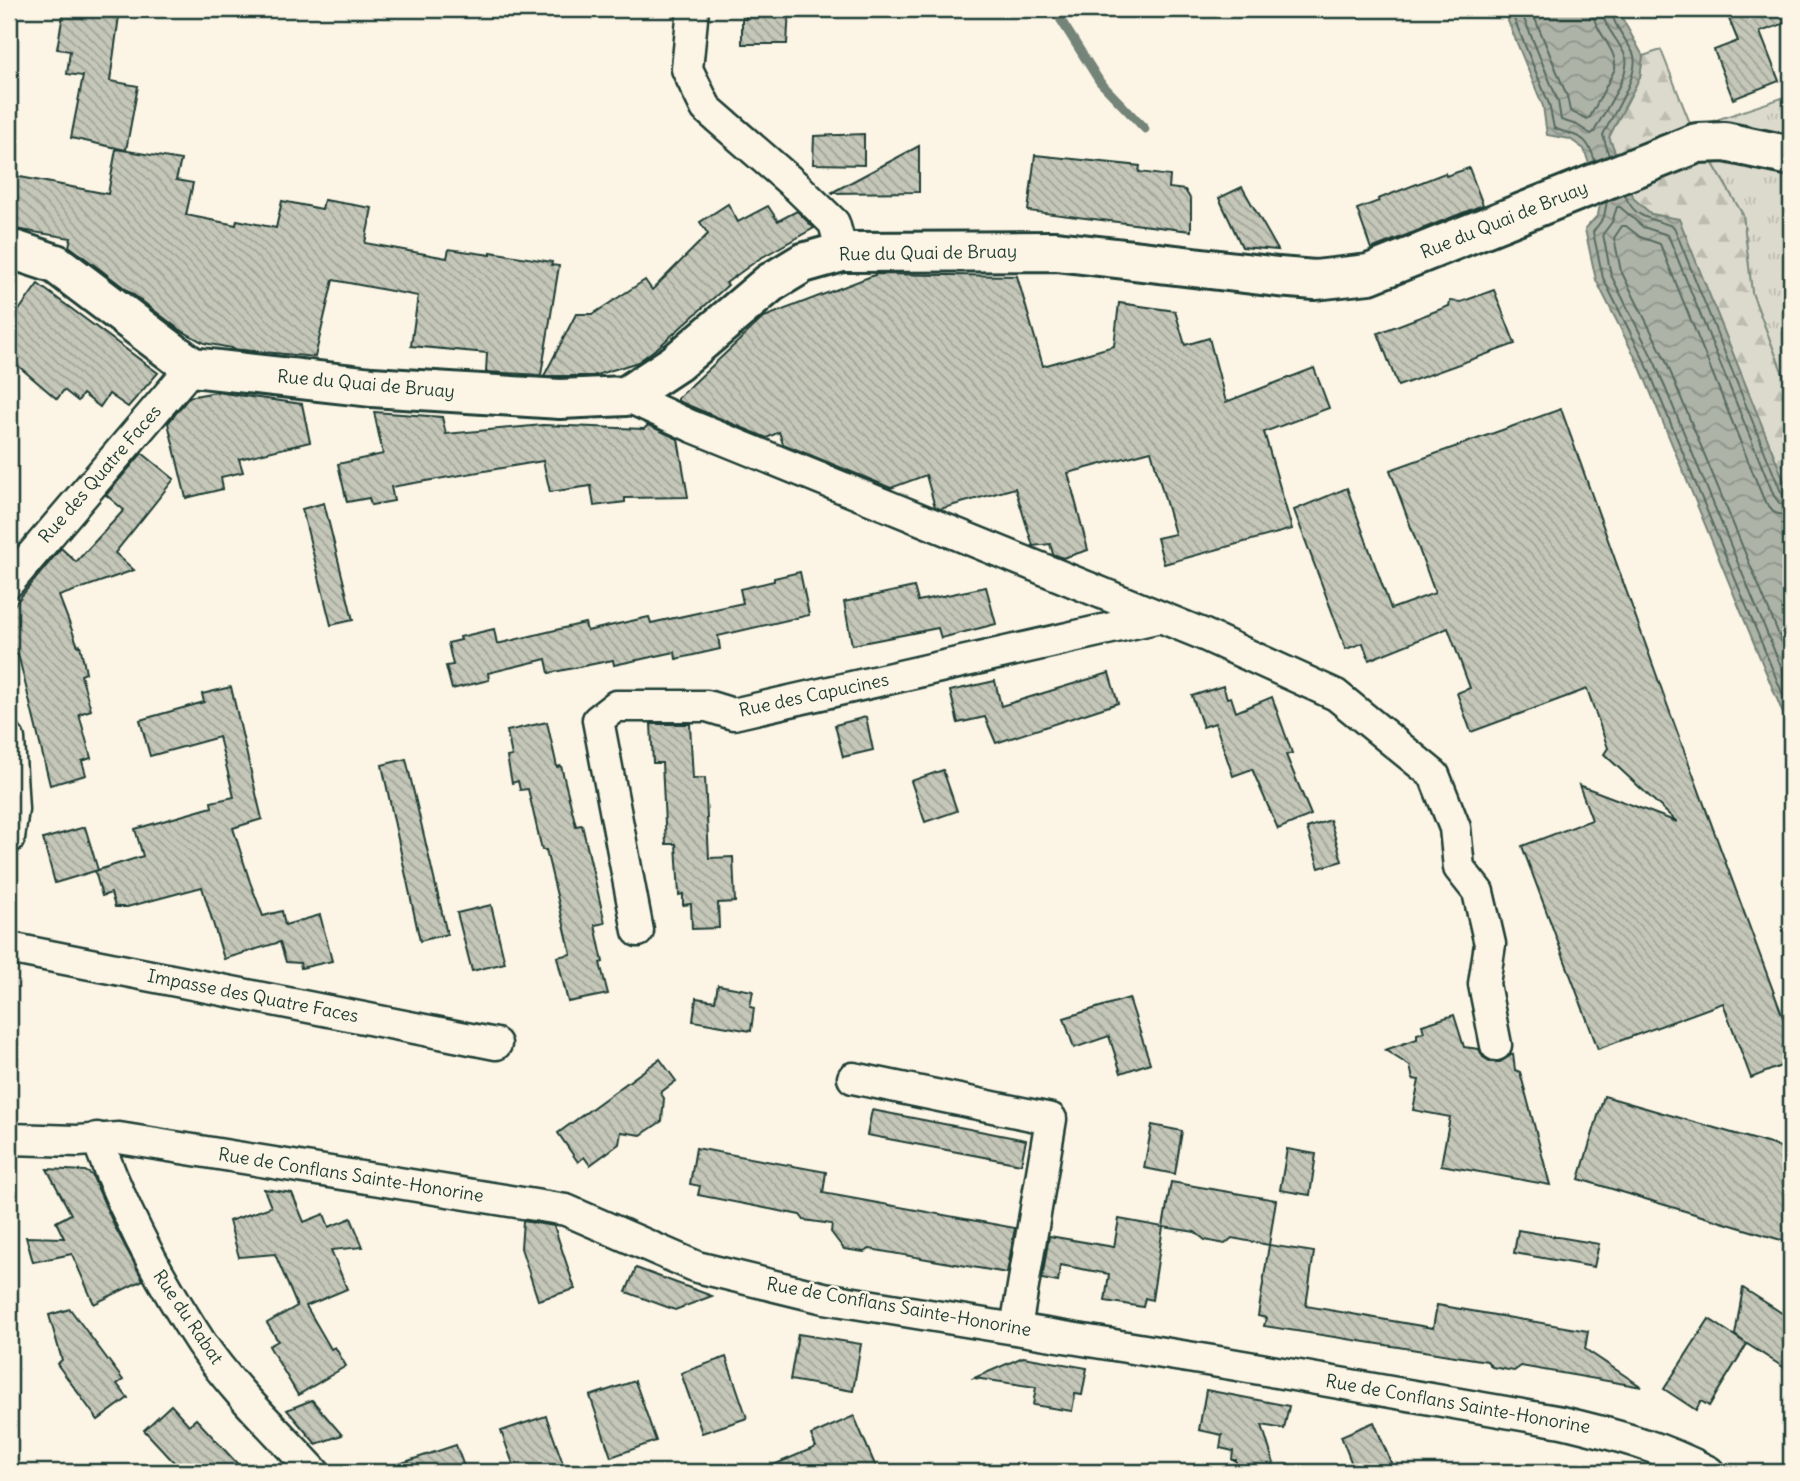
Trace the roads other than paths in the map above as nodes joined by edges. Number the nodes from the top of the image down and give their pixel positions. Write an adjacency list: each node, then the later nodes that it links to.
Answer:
1 (693, 9): 4 (street)
2 (1787, 152): 4 (street, Rue du Quai de Bruay)
3 (9, 251): 5 (street)
4 (842, 252): 6 (street, Rue du Quai de Bruay)
5 (192, 367): 6 (street, Rue du Quai de Bruay); 7 (street, Rue des Quatre Faces)
6 (626, 396): 8 (street)
7 (9, 582)
8 (1160, 617): 11 (street, Rue des Capucines); 14 (street)
9 (9, 739): 10 (street)
10 (9, 838)
11 (638, 932)
12 (9, 948): 13 (street, Impasse des Quatre Faces)
13 (496, 1044)
14 (1496, 1045)
15 (853, 1078): 18 (street)
16 (9, 1139): 17 (street, Rue de Conflans Sainte-Honorine)
17 (97, 1139): 18 (street, Rue de Conflans Sainte-Honorine); 19 (street, Rue du Rabat)
18 (1016, 1328): 20 (street, Rue de Conflans Sainte-Honorine)
19 (314, 1472)
20 (1709, 1472)

